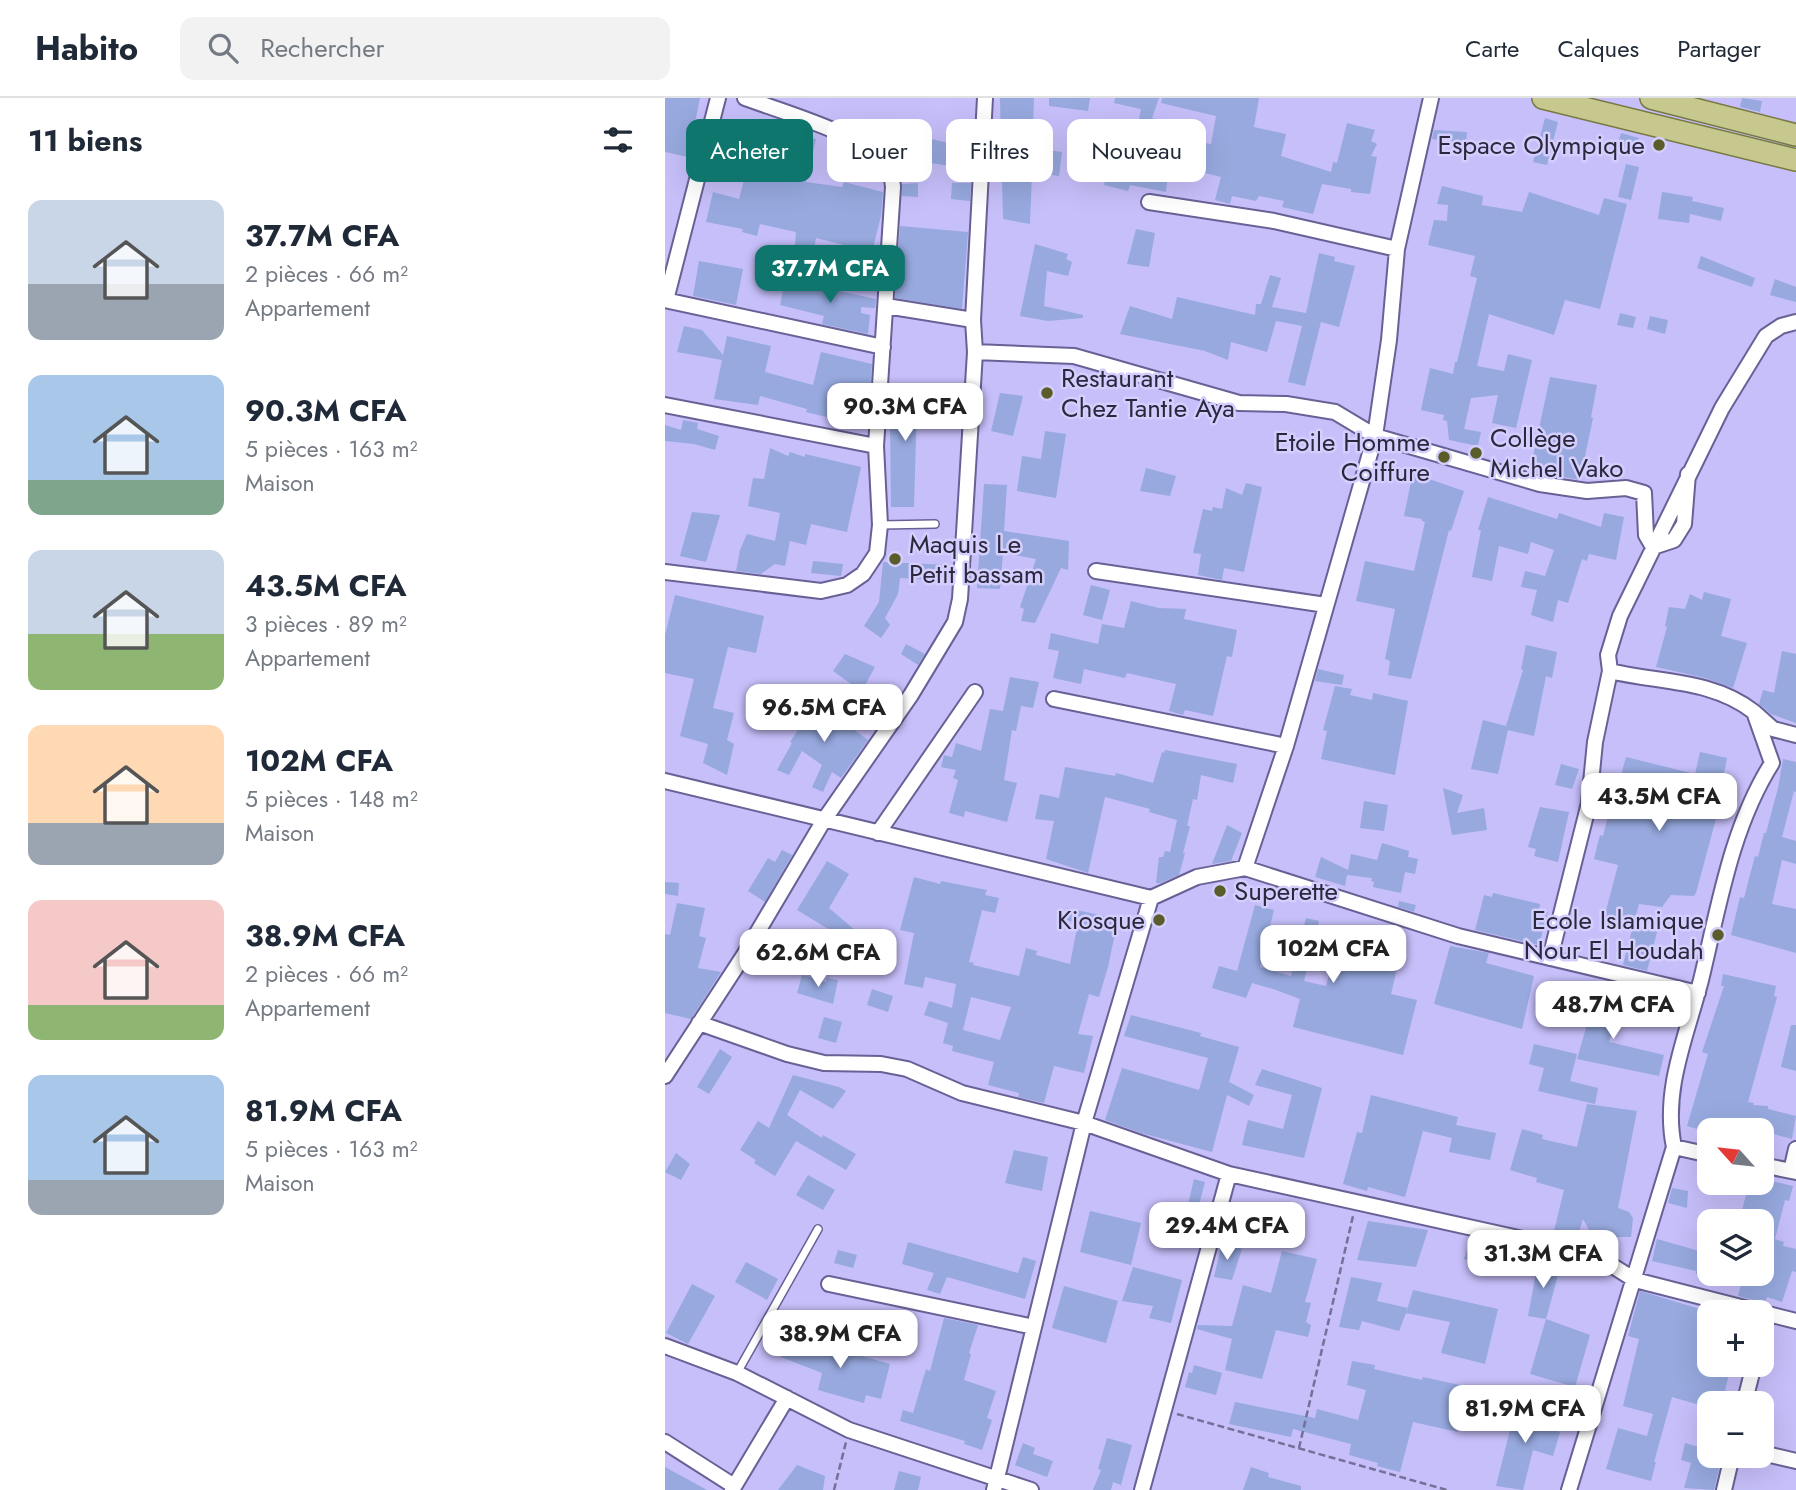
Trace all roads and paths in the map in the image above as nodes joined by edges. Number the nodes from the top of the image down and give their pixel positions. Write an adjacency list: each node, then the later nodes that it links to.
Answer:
1 (718, 98): 11 (street)
2 (745, 98): 12 (street)
3 (985, 98): 13 (street)
4 (1431, 98): 10 (street)
5 (1543, 98): 8 (main road)
6 (1655, 98): 7 (main road)
7 (1796, 135)
8 (1796, 160)
9 (1149, 202): 10 (street)
10 (1397, 249): 18 (street)
11 (666, 300): 15 (street)
12 (886, 306): 13 (street); 15 (street)
13 (973, 320): 16 (street)
14 (1796, 322): 22 (street)
15 (883, 347): 19 (street)
16 (975, 352): 18 (street); 33 (street)
17 (665, 405): 19 (street)
18 (1375, 436): 22 (street); 25 (street)
19 (876, 446): 21 (street)
20 (935, 524): 21 (lane)
21 (880, 525): 24 (street)
22 (1653, 547): 26 (street)
23 (1096, 571): 25 (street)
24 (665, 572)
25 (1326, 605): 31 (street)
26 (1610, 671): 29 (street); 37 (street)
27 (975, 692): 34 (street)
28 (1054, 699): 31 (street)
29 (1754, 712): 30 (street); 38 (street)
30 (1796, 736)
31 (1286, 746): 35 (street)
32 (665, 781): 33 (street)
33 (824, 820): 34 (street); 39 (street)
34 (878, 833): 36 (street)
35 (1245, 868): 36 (street); 37 (street)
36 (1151, 898): 41 (street)
37 (1550, 958): 38 (street)
38 (1698, 993): 42 (street)
39 (699, 1023): 40 (street); 41 (street)
40 (665, 1076)
41 (1084, 1123): 47 (street); 55 (street)
42 (1674, 1147): 44 (street); 50 (street)
43 (1796, 1149): 46 (street)
44 (1697, 1152)
45 (1775, 1168): 46 (street)
46 (1793, 1172)
47 (1229, 1174): 48 (street); 59 (street)
48 (1357, 1202): 50 (street); 62 (path)
49 (818, 1229): 57 (lane)
50 (1635, 1280): 52 (street); 72 (street)
51 (829, 1284): 55 (street)
52 (1714, 1300)
53 (1774, 1315): 54 (street)
54 (1796, 1321)
55 (1034, 1327): 66 (street)
56 (665, 1346): 57 (street)
57 (737, 1373): 58 (street)
58 (787, 1398): 60 (street); 67 (street)
59 (1164, 1411): 62 (path); 70 (street)
60 (849, 1430): 66 (street); 68 (path)
61 (665, 1442): 67 (street)
62 (1299, 1448): 71 (path)
63 (1774, 1456): 64 (street)
64 (1796, 1461)
65 (1729, 1468): 73 (street)
66 (995, 1484): 69 (street)
67 (733, 1488)
68 (834, 1490)
69 (1031, 1490)
70 (1142, 1490)
71 (1447, 1490)
72 (1569, 1490)
73 (1724, 1490)

